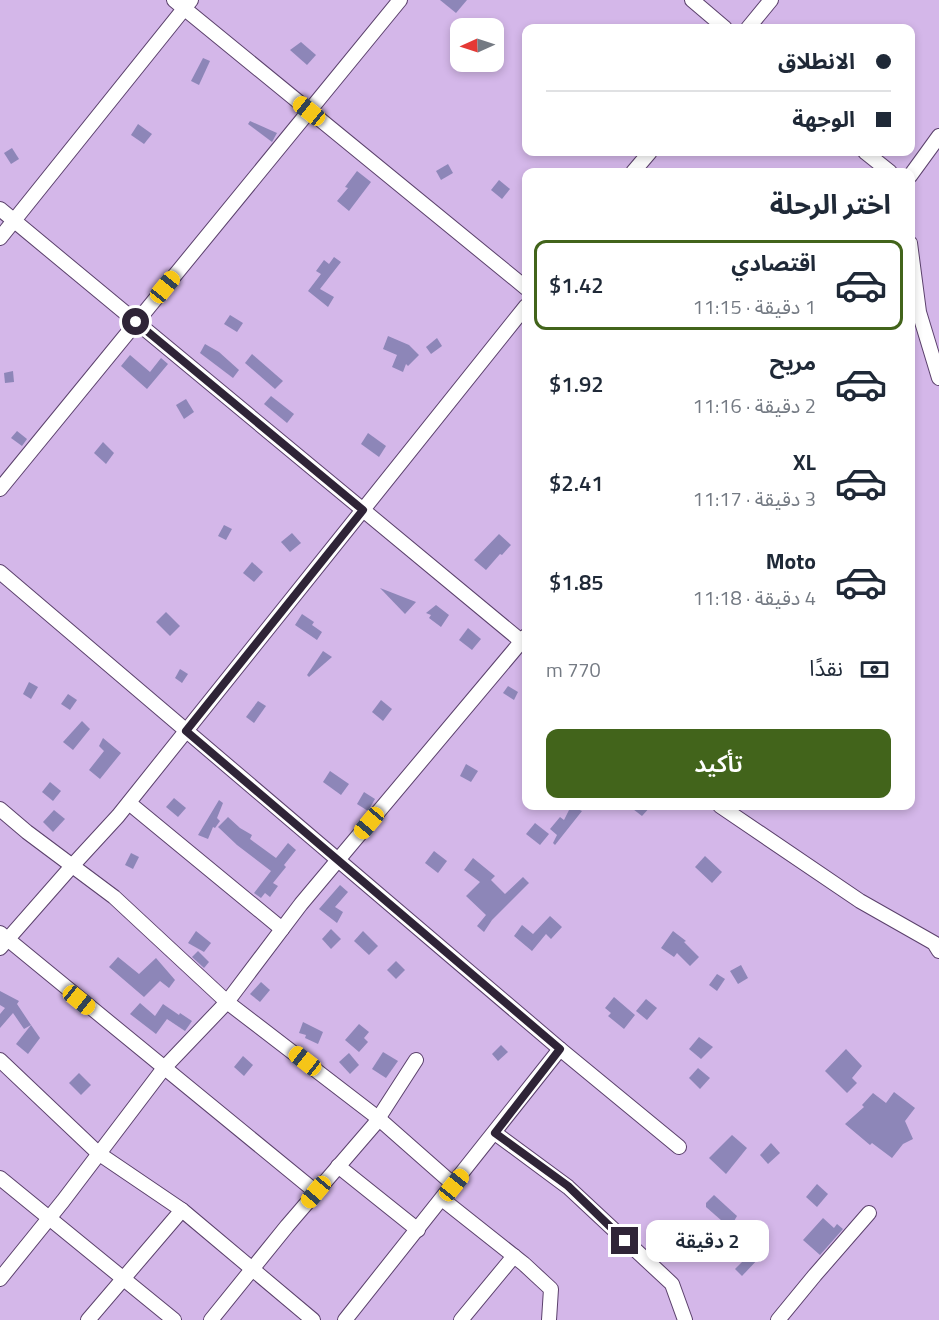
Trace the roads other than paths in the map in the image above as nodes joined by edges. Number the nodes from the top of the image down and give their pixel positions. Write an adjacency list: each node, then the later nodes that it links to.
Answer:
1 (400, 0): 7 (street)
2 (692, 0): 5 (street)
3 (771, 0): 6 (street)
4 (183, 3): 7 (street); 15 (street)
5 (720, 24)
6 (751, 24)
7 (309, 111): 18 (street); 20 (street)
8 (939, 136): 13 (street)
9 (647, 156): 11 (street)
10 (871, 156): 12 (street)
11 (636, 168)
12 (885, 168)
13 (915, 169)
14 (0, 209): 15 (street)
15 (14, 221): 16 (street); 20 (street)
16 (0, 238)
17 (915, 281): 21 (street)
18 (522, 285)
19 (522, 311): 23 (street)
20 (136, 322): 22 (street); 23 (street)
21 (939, 378)
22 (0, 489)
23 (363, 510): 25 (street); 27 (street)
24 (0, 572): 27 (street)
25 (522, 639)
26 (522, 645): 31 (street)
27 (186, 731): 28 (street); 31 (street)
28 (129, 803): 32 (street); 33 (street)
29 (0, 809): 32 (street)
30 (726, 810): 35 (street)
31 (339, 860): 33 (street); 37 (street)
32 (72, 866): 34 (street); 36 (street)
33 (282, 929): 36 (street)
34 (2, 940): 40 (street)
35 (939, 951)
36 (227, 1002): 40 (street); 41 (street)
37 (560, 1049): 42 (street); 43 (street)
38 (0, 1060): 44 (street)
39 (416, 1060): 41 (street)
40 (164, 1068): 44 (street); 48 (street)
41 (378, 1118): 45 (street); 47 (street)
42 (495, 1133): 47 (street); 66 (street)
43 (679, 1148)
44 (98, 1153): 50 (street); 52 (street)
45 (338, 1166): 48 (street); 53 (street)
46 (0, 1178): 52 (street)
47 (454, 1185): 49 (street)
48 (316, 1192): 55 (street)
49 (442, 1199): 53 (street); 54 (street)
50 (182, 1210): 55 (street); 56 (street)
51 (869, 1214): 67 (street)
52 (50, 1218): 56 (street); 57 (street)
53 (418, 1230): 63 (street)
54 (514, 1256): 58 (street); 64 (street)
55 (252, 1269): 61 (street); 62 (street)
56 (124, 1278): 59 (street); 60 (street)
57 (0, 1279)
58 (549, 1314): 65 (street)
59 (88, 1320)
60 (174, 1320)
61 (211, 1320)
62 (313, 1320)
63 (345, 1320)
64 (461, 1320)
65 (539, 1320)
66 (685, 1320)
67 (778, 1320)

